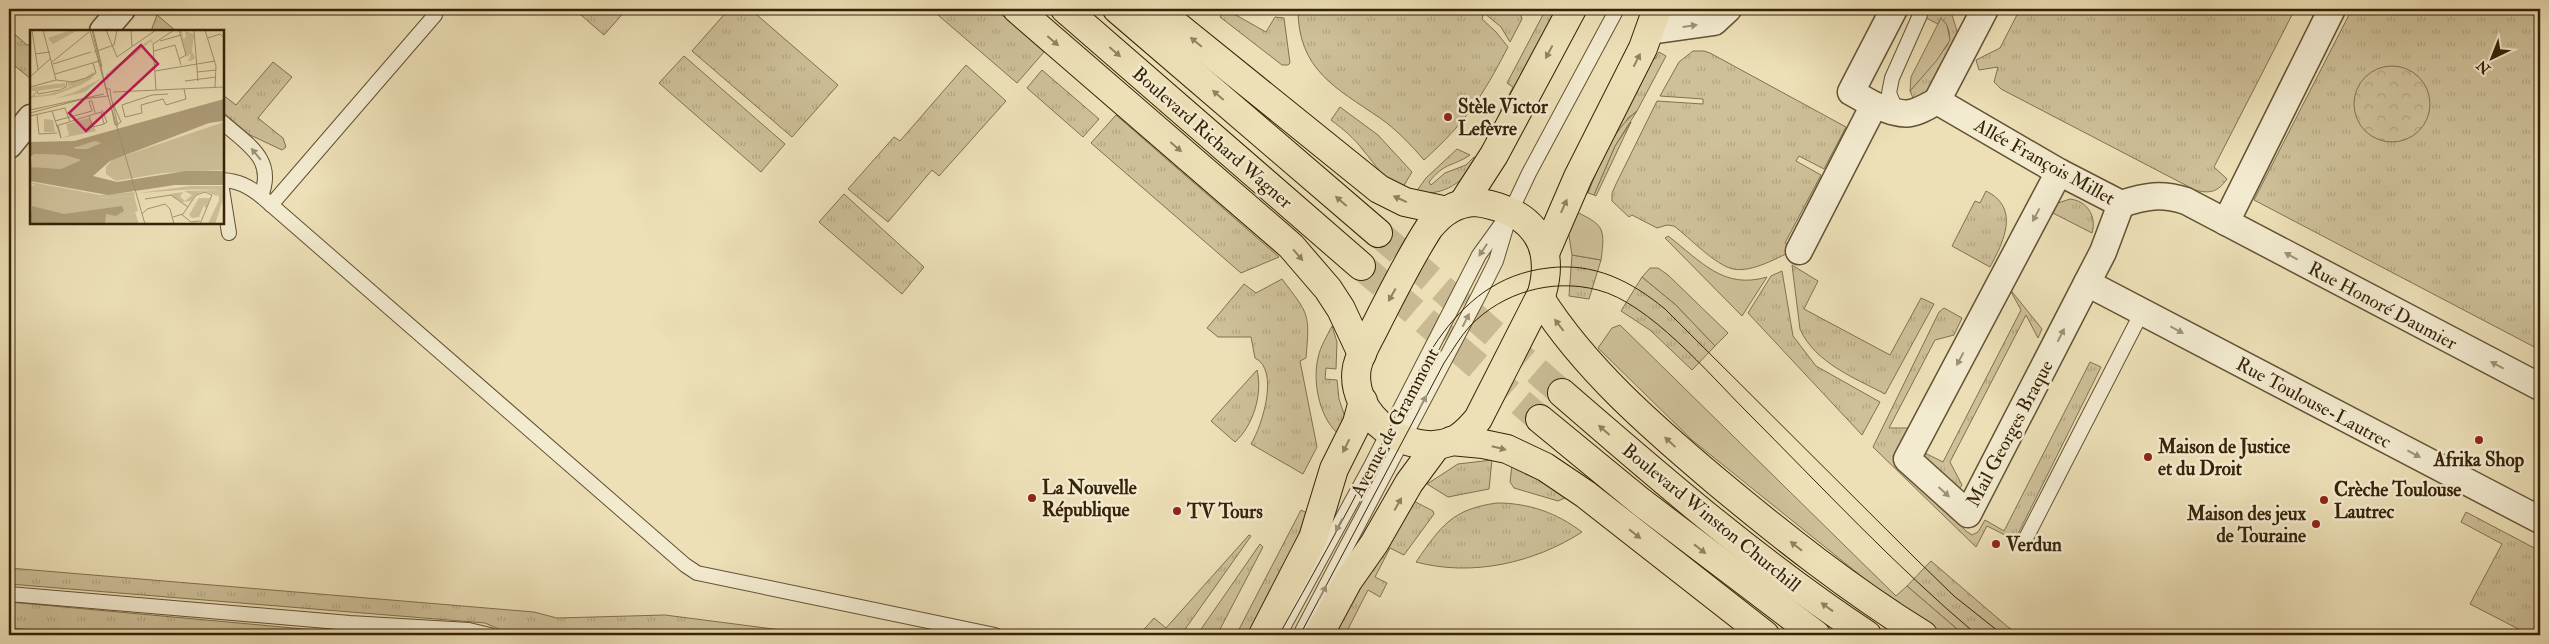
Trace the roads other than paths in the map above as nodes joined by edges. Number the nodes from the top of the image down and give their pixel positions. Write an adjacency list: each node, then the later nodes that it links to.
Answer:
1 (1016, 9): 35 (main road, one-way to 35)
2 (1065, 9): 31 (main road, Boulevard Richard Wagner, one-way to 31)
3 (1118, 9): 28 (main road, Boulevard Richard Wagner, one-way to 3)
4 (1156, 9): 24 (main road, one-way to 4)
5 (1572, 9): 24 (main road, one-way to 24)
6 (1617, 9): 25 (lane, Avenue de Grammont)
7 (1728, 9): 13 (street, one-way to 7)
8 (1894, 9): 15 (street)
9 (1985, 9): 14 (street)
10 (2332, 9): 26 (street)
11 (435, 15): 21 (lane)
12 (1920, 15): 15 (lane)
13 (1654, 20): 29 (main road, one-way to 13)
14 (1938, 101): 15 (street); 19 (street, Allée François Millet)
15 (1886, 109): 30 (street)
16 (30, 119): 18 (street)
17 (224, 124): 21 (lane, one-way to 17)
18 (9, 145)
19 (2058, 172): 23 (street, Allée François Millet); 32 (street, Mail Georges Braque, one-way to 32)
20 (224, 180): 21 (lane)
21 (266, 200): 46 (lane)
22 (224, 202): 27 (lane)
23 (2122, 204): 26 (street, Allée François Millet); 32 (street, Mail Georges Braque)
24 (1455, 207): 25 (main road); 35 (main road, one-way to 35)
25 (1511, 211): 29 (main road); 40 (lane, Avenue de Grammont)
26 (2226, 222): 36 (street, Rue Honoré Daumier, one-way to 26)
27 (229, 233)
28 (1378, 233)
29 (1546, 251): 33 (main road)
30 (1799, 251)
31 (1360, 266)
32 (2087, 283): 34 (street, Rue Toulouse-Lautrec)
33 (1540, 298): 41 (main road); 54 (main road, one-way to 33)
34 (2142, 312): 42 (street, Rue Toulouse-Lautrec, one-way to 42); 43 (lane)
35 (1362, 354): 38 (main road)
36 (2540, 387)
37 (1562, 393): 53 (main road, Boulevard Winston Churchill, one-way to 37)
38 (1363, 401): 40 (main road); 47 (main road, Avenue de Grammont, one-way to 47)
39 (1540, 419): 52 (main road, Boulevard Winston Churchill, one-way to 52)
40 (1396, 436): 41 (main road); 48 (lane, Avenue de Grammont, one-way to 48); 49 (lane, Avenue de Grammont, one-way to 40)
41 (1444, 443): 50 (main road, one-way to 41); 51 (main road, one-way to 51)
42 (2540, 520)
43 (2025, 540)
44 (9, 594): 45 (lane)
45 (490, 635)
46 (995, 635)
47 (1264, 635)
48 (1279, 635)
49 (1300, 635)
50 (1319, 635)
51 (1765, 635)
52 (1816, 635)
53 (1867, 635)
54 (1922, 635)

